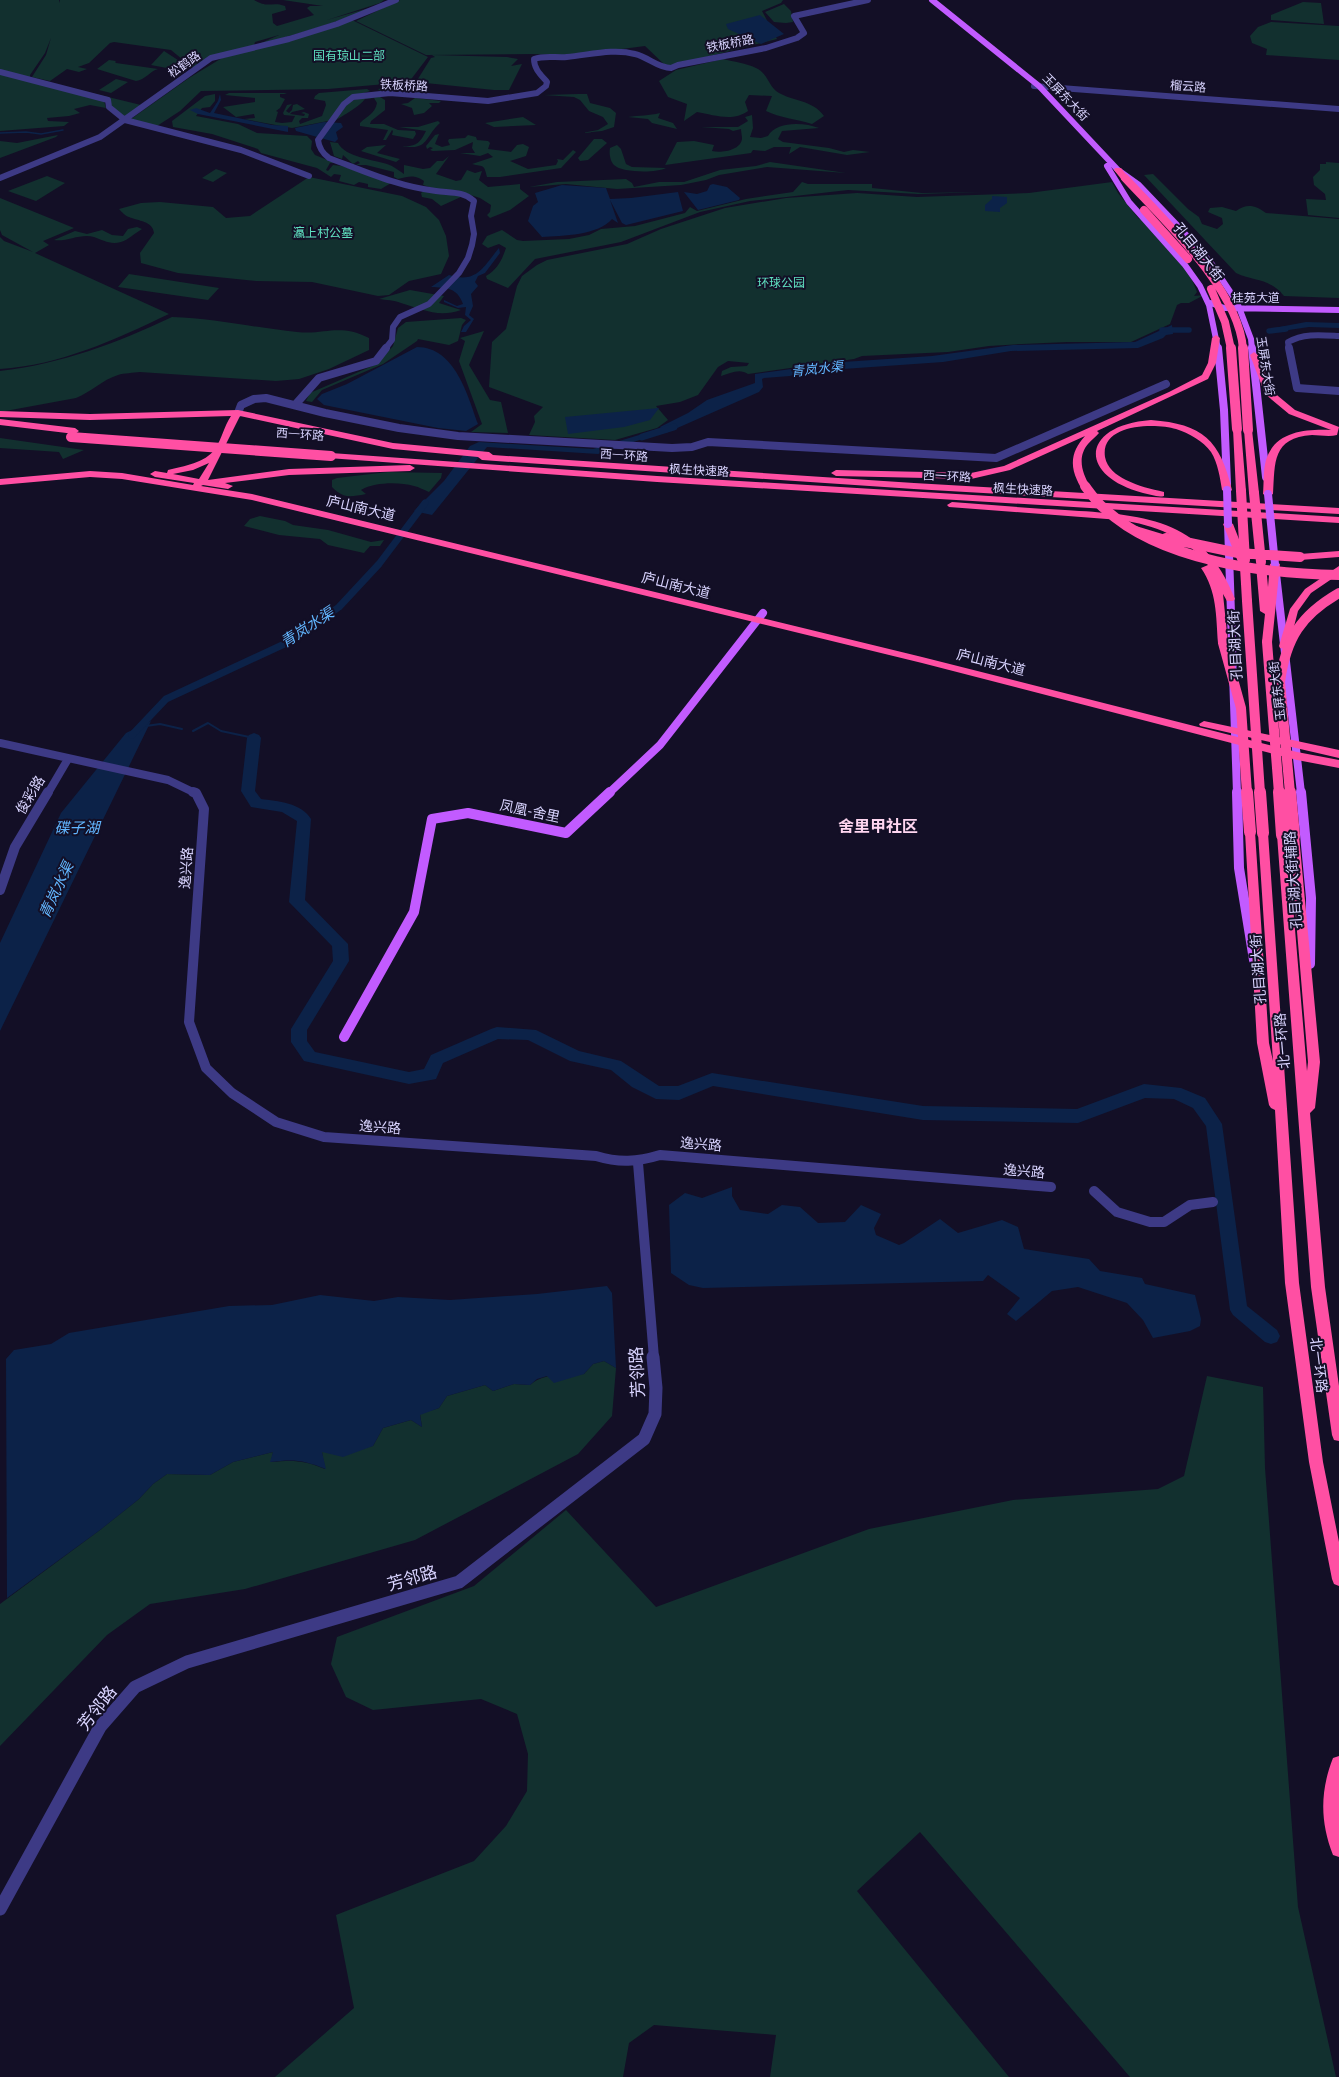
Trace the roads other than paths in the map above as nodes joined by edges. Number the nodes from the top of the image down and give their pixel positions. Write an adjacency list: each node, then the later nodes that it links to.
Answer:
1 (396, 0): 8 (street, 松鹤路)
2 (868, 0): 21 (street, 铁板桥路)
3 (927, 0): 6 (main road, 玉屏东大街)
4 (932, 0): 6 (main road, 玉屏东大街)
5 (0, 72): 8 (street)
6 (1037, 87): 7 (street, 榴云路); 9 (main road, 玉屏东大街)
7 (1339, 110)
8 (125, 120): 10 (street); 11 (street, 松鹤路)
9 (1119, 175): 12 (main road, 玉屏东大街); 13 (main road, 玉屏东大街); 50 (highway, 孔目湖大街, bridge); 56 (highway, 孔目湖大街, bridge)
10 (309, 176)
11 (0, 178)
12 (1209, 302): 13 (main road, 桂苑大道); 17 (main road, 玉屏东大街)
13 (1239, 305): 14 (main road, 桂苑大道); 15 (main road, 桂苑大道); 18 (main road, 玉屏东大街)
14 (1339, 306)
15 (1339, 310)
16 (1339, 336): 20 (street)
17 (1216, 338): 24 (highway); 40 (main road, 玉屏东大街)
18 (1254, 355): 27 (highway); 41 (main road, 玉屏东大街)
19 (1166, 384): 21 (street)
20 (1339, 391)
21 (295, 405): 22 (street)
22 (238, 412): 23 (highway); 30 (highway); 32 (highway); 39 (highway)
23 (0, 414)
24 (1116, 419): 34 (highway); 52 (highway, bridge)
25 (0, 422): 28 (highway, 西一环路)
26 (0, 429): 28 (highway, 西一环路)
27 (1339, 430)
28 (73, 434): 31 (highway, 西一环路, bridge)
29 (1339, 434): 41 (highway)
30 (218, 449): 35 (highway); 39 (highway)
31 (333, 452): 32 (highway, 西一环路); 33 (highway, 西一环路)
32 (566, 463): 34 (highway, 西一环路)
33 (567, 473): 34 (highway, 西一环路); 39 (highway)
34 (630, 473): 37 (highway, 西一环路); 43 (highway, 西一环路); 47 (highway, bridge)
35 (157, 474): 36 (highway, 庐山南大道); 39 (highway, 庐山南大道)
36 (0, 478)
37 (657, 479): 45 (highway, 枫生快速路)
38 (0, 482): 39 (highway, 庐山南大道)
39 (207, 484): 55 (highway, 庐山南大道)
40 (1227, 490): 43 (highway); 46 (main road, 玉屏东大街, bridge)
41 (1268, 494): 49 (main road, 玉屏东大街, bridge)
42 (1339, 504): 43 (highway)
43 (1246, 505): 44 (highway)
44 (1339, 511)
45 (1339, 520)
46 (1228, 524): 50 (highway); 54 (main road, 玉屏东大街)
47 (1169, 534): 48 (highway, bridge); 54 (highway); 66 (highway, bridge)
48 (1339, 554)
49 (1275, 564): 56 (highway); 57 (main road, 玉屏东大街)
50 (1245, 568): 70 (highway, 孔目湖大街, bridge)
51 (1339, 569): 57 (highway)
52 (1339, 575)
53 (1339, 593): 64 (highway, bridge)
54 (1230, 600): 58 (main road, 玉屏东大街)
55 (761, 616): 58 (highway, 庐山南大道); 68 (main road, 凤凰-舍里)
56 (1267, 642): 64 (highway, 北一环路, bridge)
57 (1284, 646): 60 (main road, 玉屏东大街)
58 (1234, 736): 60 (highway, 庐山南大道); 66 (main road)
59 (0, 743): 62 (street, 逸兴路)
60 (1296, 751): 61 (highway, 庐山南大道); 63 (highway, 庐山南大道); 67 (main road, 孔目湖大街辅路)
61 (1339, 754)
62 (68, 759): 65 (street, 俊彩路); 71 (street, 逸兴路)
63 (1339, 764)
64 (1288, 836): 67 (highway); 69 (highway, 北一环路)
65 (0, 890)
66 (1259, 994): 70 (highway)
67 (1309, 1012): 69 (highway)
68 (344, 1037)
69 (1306, 1135): 75 (highway, 北一环路)
70 (1285, 1153): 76 (highway, 北一环路)
71 (638, 1163): 72 (street, 逸兴路); 79 (street, 芳邻路)
72 (1051, 1187)
73 (1094, 1191): 74 (street)
74 (1213, 1202)
75 (1339, 1435)
76 (1339, 1579)
77 (1339, 1764): 78 (highway)
78 (1339, 1849)
79 (0, 1909)

